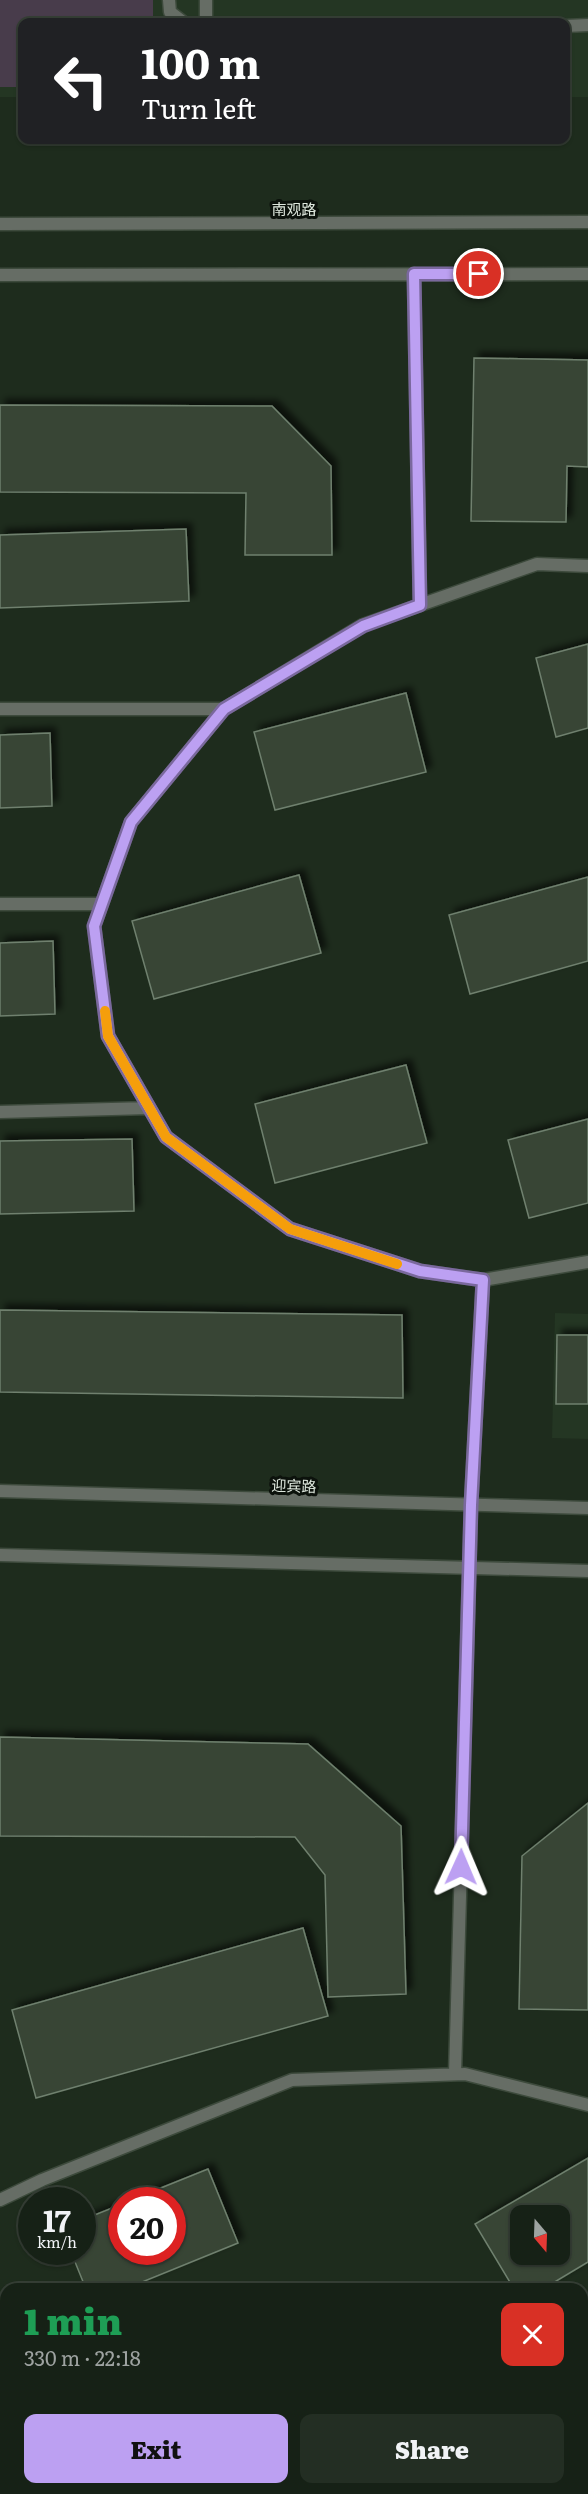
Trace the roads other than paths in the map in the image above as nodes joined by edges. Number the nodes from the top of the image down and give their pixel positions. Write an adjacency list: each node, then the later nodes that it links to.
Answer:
1 (170, 0): 3 (street)
2 (206, 0): 4 (street)
3 (178, 18)
4 (206, 18)
5 (570, 26): 6 (street)
6 (588, 26)
7 (588, 222): 8 (street, 南观路)
8 (0, 224)
9 (414, 274): 10 (street); 11 (street); 13 (street)
10 (588, 274)
11 (0, 275)
12 (588, 566): 13 (street)
13 (420, 605): 15 (street)
14 (0, 709): 15 (street)
15 (224, 709): 17 (street)
16 (0, 904): 17 (street)
17 (102, 904): 18 (street)
18 (149, 1108): 19 (street); 21 (street)
19 (0, 1112)
20 (588, 1262): 21 (street)
21 (483, 1280): 23 (street)
22 (0, 1491): 23 (street, 迎宾路)
23 (471, 1505): 24 (street, 迎宾路); 26 (street)
24 (588, 1508)
25 (0, 1556): 26 (street)
26 (469, 1568): 27 (street); 28 (street)
27 (588, 1571)
28 (455, 2074): 29 (street); 30 (street)
29 (588, 2105)
30 (0, 2200)

